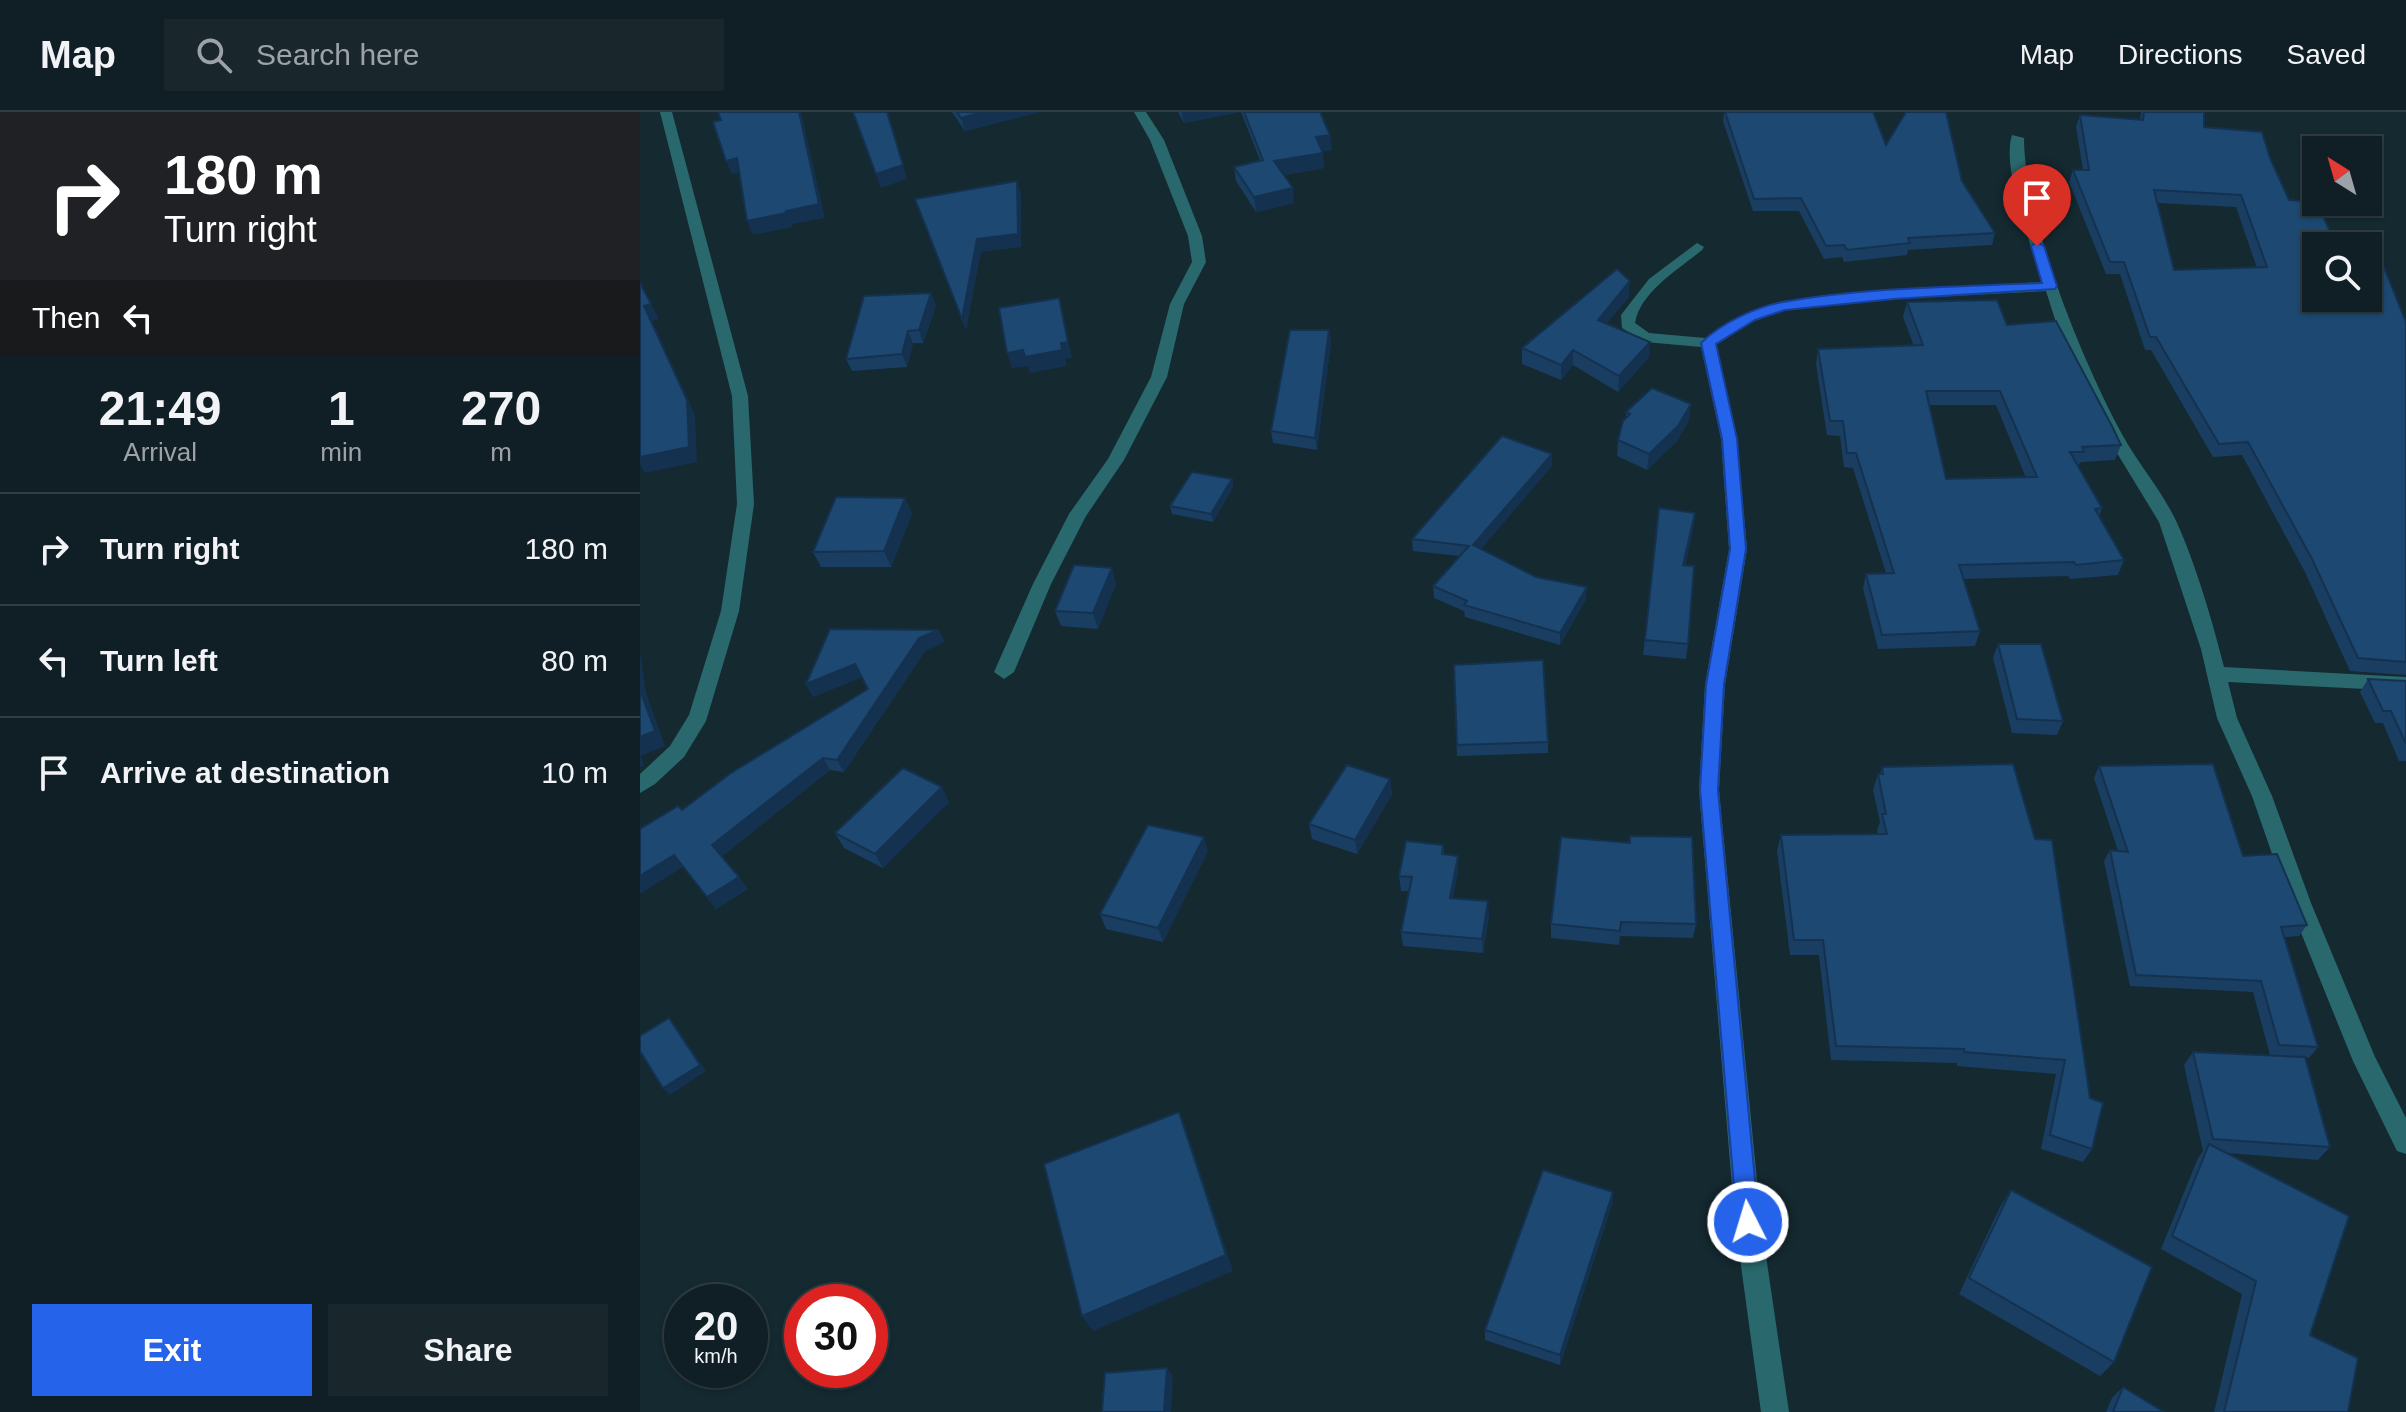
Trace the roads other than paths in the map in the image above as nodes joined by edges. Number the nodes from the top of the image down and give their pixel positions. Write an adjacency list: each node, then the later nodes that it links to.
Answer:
1 (666, 112): 10 (street)
2 (1140, 112): 7 (street)
3 (2017, 138): 5 (street)
4 (1697, 247): 6 (street)
5 (2050, 286): 6 (street); 8 (street)
6 (1708, 343): 12 (street)
7 (1004, 672)
8 (2215, 674): 9 (street); 11 (street)
9 (2406, 684)
10 (640, 785)
11 (2406, 1143)
12 (1775, 1412)

